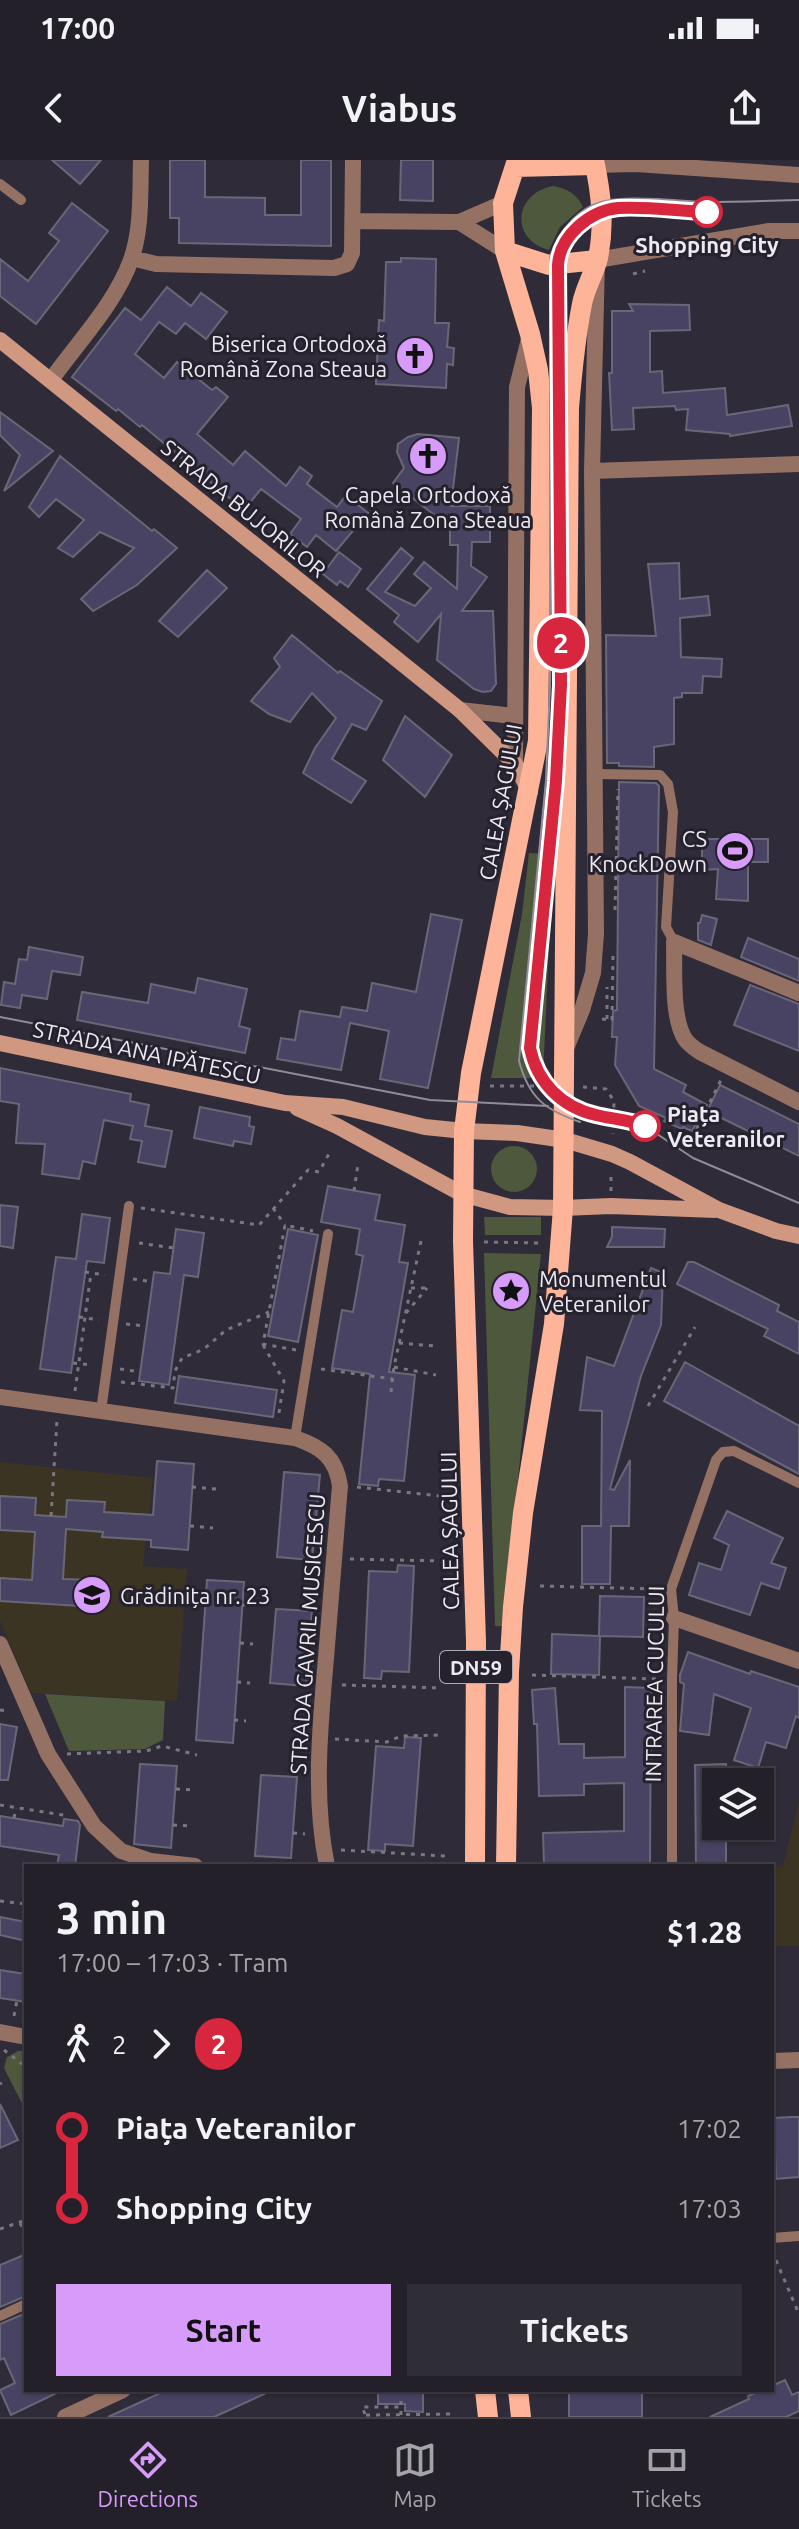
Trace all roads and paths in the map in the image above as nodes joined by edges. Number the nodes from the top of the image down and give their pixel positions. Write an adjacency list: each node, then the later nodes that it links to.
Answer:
1 (141, 160): 13 (street)
2 (353, 160): 9 (street)
3 (594, 162): 4 (main road, CALEA ȘAGULUI / DN59); 5 (street); 14 (main road, DN59)
4 (516, 164): 8 (main road, CALEA ȘAGULUI / DN59)
5 (799, 175)
6 (0, 184): 7 (lane)
7 (21, 200)
8 (503, 203): 10 (street); 12 (main road, CALEA ȘAGULUI / DN59)
9 (353, 221): 10 (street); 13 (street)
10 (459, 222): 12 (street)
11 (799, 231): 14 (street)
12 (505, 251): 14 (main road); 15 (main road, CALEA ȘAGULUI / DN59)
13 (132, 258): 17 (street)
14 (597, 260): 19 (street); 32 (main road, DN59)
15 (530, 334): 21 (street, CALEA ȘAGULUI); 25 (main road, CALEA ȘAGULUI / DN59)
16 (0, 340): 17 (street, STRADA BUJORILOR)
17 (51, 380): 20 (street, STRADA BUJORILOR)
18 (799, 464): 19 (street)
19 (592, 471): 23 (street)
20 (460, 710): 21 (street); 22 (street, STRADA BUJORILOR)
21 (513, 716): 22 (street, CALEA ȘAGULUI)
22 (515, 764): 25 (street, STRADA BUJORILOR)
23 (595, 774): 24 (lane); 32 (street)
24 (618, 774): 26 (path); 27 (lane)
25 (530, 792): 39 (main road, CALEA ȘAGULUI / DN59)
26 (614, 918)
27 (674, 942): 29 (street); 33 (street)
28 (613, 948): 30 (path)
29 (799, 993)
30 (602, 1019)
31 (0, 1043): 38 (street, STRADA ANA IPĂTESCU)
32 (564, 1053): 42 (main road, DN59)
33 (728, 1066): 37 (street); 41 (path)
34 (490, 1086): 35 (path)
35 (553, 1087)
36 (583, 1087): 40 (path)
37 (799, 1102)
38 (285, 1103): 39 (street, STRADA ANA IPĂTESCU); 47 (street, STRADA ANA IPĂTESCU)
39 (464, 1131): 42 (street); 47 (main road, DN59)
40 (613, 1134)
41 (692, 1138)
42 (565, 1140): 51 (main road, DN59); 52 (street)
43 (331, 1150): 50 (path)
44 (358, 1164): 46 (path)
45 (611, 1167): 48 (path)
46 (354, 1191)
47 (462, 1194): 51 (street); 124 (main road, CALEA ȘAGULUI / DN59)
48 (611, 1194)
49 (129, 1206): 50 (path); 56 (lane)
50 (273, 1208): 53 (path)
51 (563, 1208): 52 (street); 125 (main road, DN59)
52 (719, 1210): 55 (street)
53 (285, 1225): 54 (path); 63 (path)
54 (328, 1234): 69 (lane)
55 (799, 1236)
56 (124, 1241): 60 (path); 74 (lane)
57 (421, 1241): 62 (path)
58 (484, 1242): 59 (path)
59 (540, 1243)
60 (174, 1248)
61 (91, 1273): 77 (path)
62 (411, 1288): 64 (path); 64 (path)
63 (269, 1312): 67 (path); 74 (path)
64 (405, 1315): 66 (path)
65 (695, 1327): 78 (path)
66 (399, 1343): 68 (path); 71 (path)
67 (263, 1344): 69 (path); 80 (path)
68 (435, 1346)
69 (308, 1353): 70 (lane)
70 (305, 1367): 73 (path); 81 (lane)
71 (394, 1367): 72 (path); 73 (path)
72 (436, 1375)
73 (393, 1379): 75 (path)
74 (105, 1380): 79 (lane)
75 (391, 1392)
76 (0, 1397): 77 (street, STRADA GAVRIL MUSICESCU)
77 (66, 1406): 79 (street, STRADA GAVRIL MUSICESCU); 87 (path)
78 (648, 1406)
79 (101, 1411): 80 (street, STRADA GAVRIL MUSICESCU)
80 (275, 1435): 81 (street, STRADA GAVRIL MUSICESCU)
81 (295, 1438): 83 (street, STRADA GAVRIL MUSICESCU)
82 (799, 1483): 93 (lane, INTRAREA CUCULUI)
83 (340, 1486): 86 (path); 90 (street, STRADA GAVRIL MUSICESCU)
84 (192, 1487): 85 (path)
85 (216, 1489)
86 (440, 1496)
87 (51, 1516)
88 (190, 1526): 89 (path)
89 (213, 1528)
90 (334, 1559): 91 (path); 105 (street, STRADA GAVRIL MUSICESCU)
91 (442, 1561)
92 (540, 1586): 93 (path)
93 (671, 1589): 96 (lane, INTRAREA CUCULUI)
94 (242, 1605): 95 (path)
95 (256, 1605)
96 (674, 1618): 100 (street); 102 (lane, INTRAREA CUCULUI)
97 (240, 1643): 99 (path)
98 (0, 1644): 111 (street)
99 (253, 1644)
100 (799, 1661)
101 (532, 1675): 102 (path)
102 (672, 1679): 126 (lane, INTRAREA CUCULUI)
103 (237, 1682): 104 (path)
104 (250, 1683)
105 (323, 1684): 106 (path); 110 (street, STRADA GAVRIL MUSICESCU)
106 (442, 1688)
107 (234, 1720): 108 (path)
108 (246, 1721)
109 (442, 1735): 110 (path)
110 (320, 1739): 122 (street, STRADA GAVRIL MUSICESCU)
111 (48, 1754): 112 (path); 118 (street)
112 (197, 1755)
113 (176, 1789): 114 (path)
114 (194, 1790)
115 (0, 1805): 116 (path)
116 (16, 1808): 117 (path); 118 (path)
117 (14, 1818)
118 (88, 1819): 123 (street)
119 (173, 1825): 120 (path)
120 (191, 1826)
121 (445, 1856): 122 (path)
122 (326, 1858)
123 (177, 1864)
124 (475, 1864)
125 (506, 1864)
126 (672, 1864)
127 (0, 1901): 128 (path)
128 (24, 1904)
129 (17, 2000): 130 (path)
130 (7, 2027)
131 (0, 2047): 134 (path)
132 (799, 2060): 133 (street)
133 (774, 2061)
134 (24, 2065)
135 (24, 2221): 136 (path)
136 (20, 2223): 137 (path); 138 (path)
137 (0, 2229)
138 (24, 2231)
139 (799, 2236): 140 (lane)
140 (774, 2238)
141 (774, 2255): 143 (path)
142 (24, 2305): 144 (lane)
143 (799, 2314)
144 (0, 2316)
145 (119, 2392): 153 (street)
146 (485, 2392): 154 (main road)
147 (518, 2392): 155 (main road)
148 (401, 2396): 149 (path)
149 (401, 2407): 151 (path); 152 (path)
150 (453, 2414): 151 (path)
151 (401, 2415): 152 (path)
152 (367, 2416)
153 (65, 2417)
154 (488, 2417)
155 (521, 2417)

